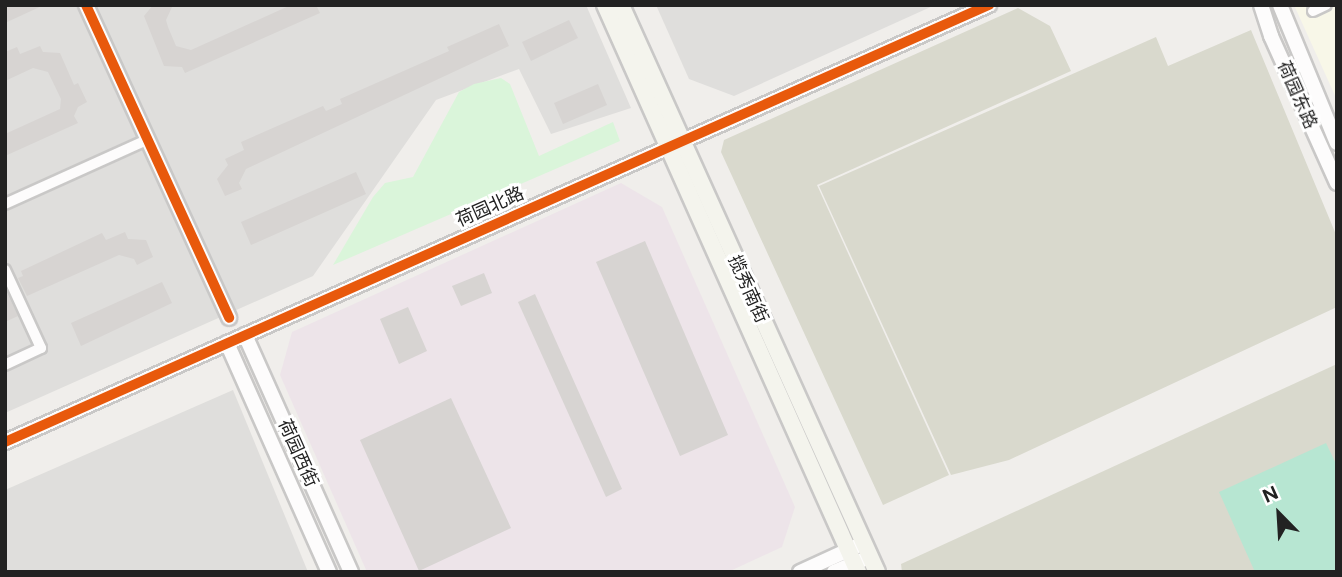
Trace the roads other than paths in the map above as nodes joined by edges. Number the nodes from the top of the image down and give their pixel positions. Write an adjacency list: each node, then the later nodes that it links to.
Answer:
1 (86, 5): 9 (street)
2 (606, 5): 10 (main road, 揽秀南街)
3 (621, 5): 10 (main road, 揽秀南街)
4 (989, 5): 10 (street, 荷园北路)
5 (1261, 5): 12 (street, 荷园东路)
6 (1280, 5): 11 (street, 荷园东路)
7 (1326, 5): 8 (street)
8 (1313, 11)
9 (147, 140): 13 (street); 15 (street)
10 (675, 143): 16 (street, 荷园北路); 20 (main road, 揽秀南街); 21 (main road, 揽秀南街)
11 (1337, 143)
12 (1337, 183)
13 (5, 204)
14 (5, 270): 18 (street)
15 (229, 318)
16 (245, 335): 17 (street, 荷园北路); 23 (street, 荷园西街)
17 (228, 342): 19 (street, 荷园北路); 22 (street, 荷园西街)
18 (5, 365)
19 (5, 442)
20 (867, 549): 21 (street); 26 (main road, 揽秀南街)
21 (854, 562): 24 (street); 25 (street)
22 (329, 572)
23 (351, 572)
24 (800, 572)
25 (834, 572)
26 (877, 572)

